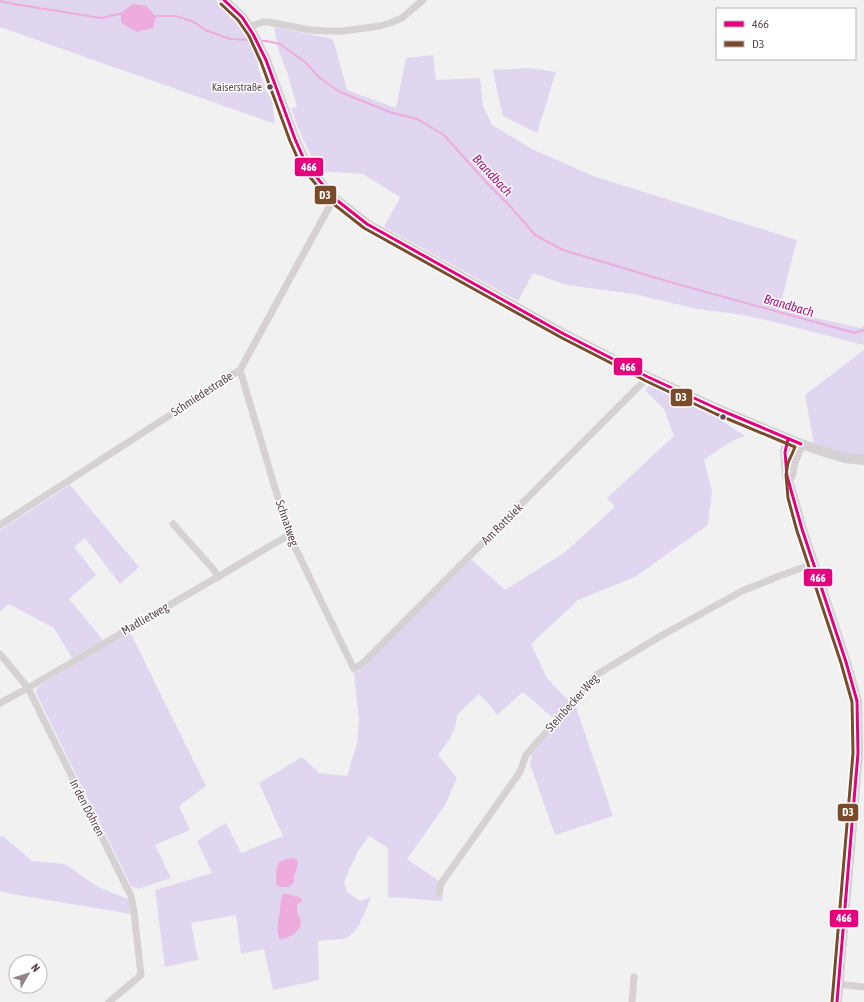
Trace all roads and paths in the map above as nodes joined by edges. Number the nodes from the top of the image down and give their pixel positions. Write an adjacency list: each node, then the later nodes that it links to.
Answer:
1 (224, 0): 3 (main road)
2 (424, 0): 3 (street)
3 (251, 31): 4 (main road)
4 (334, 198): 5 (street, Schmiedestraße); 6 (main road)
5 (240, 370): 12 (street, Schmiedestraße); 13 (street, Schnatweg)
6 (648, 377): 7 (main road); 17 (street, Am Rottsiek)
7 (788, 439): 8 (main road); 10 (main road)
8 (801, 444): 9 (main road); 10 (main road)
9 (864, 460)
10 (793, 497): 14 (main road)
11 (173, 524): 15 (street)
12 (0, 525)
13 (289, 535): 15 (street, Madlietweg); 17 (street, Schnatweg)
14 (813, 564): 20 (street, Steinbecker Weg); 22 (main road)
15 (218, 577): 18 (street, Madlietweg)
16 (0, 654): 18 (street, In den Döhren)
17 (354, 669)
18 (28, 688): 19 (street, Madlietweg); 24 (street, In den Döhren)
19 (0, 703)
20 (439, 893)
21 (634, 977): 25 (street)
22 (838, 984): 23 (street); 26 (main road)
23 (864, 986)
24 (109, 1002)
25 (632, 1002)
26 (837, 1002)

